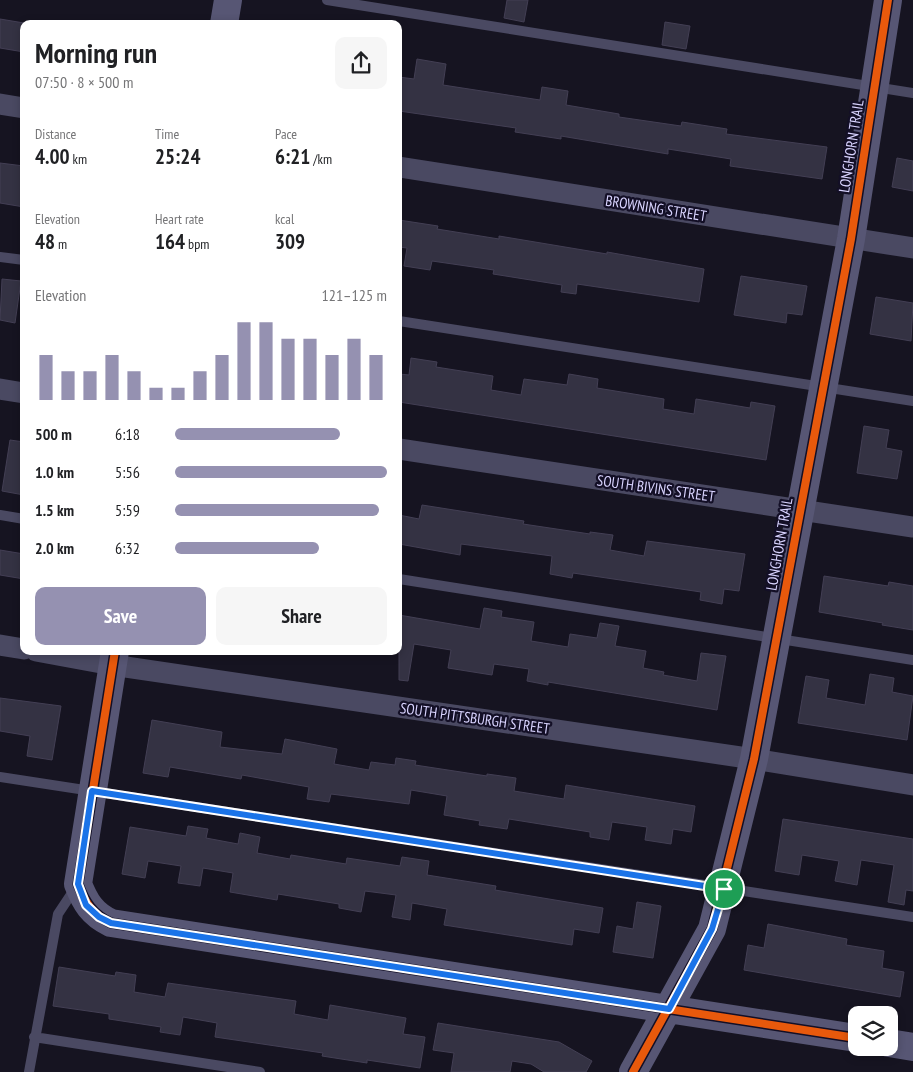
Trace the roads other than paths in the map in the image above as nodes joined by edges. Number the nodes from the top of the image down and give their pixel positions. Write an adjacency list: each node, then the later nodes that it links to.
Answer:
1 (228, 0): 4 (street)
2 (327, 0): 5 (lane)
3 (888, 0): 5 (street, LONGHORN TRAIL)
4 (225, 20)
5 (875, 87): 6 (lane); 10 (street, LONGHORN TRAIL)
6 (913, 93)
7 (0, 104): 8 (street)
8 (20, 107)
9 (402, 167): 10 (street, BROWNING STREET)
10 (851, 239): 11 (street, BROWNING STREET); 15 (street, LONGHORN TRAIL)
11 (913, 248)
12 (0, 256): 13 (lane)
13 (20, 259)
14 (402, 321): 15 (lane)
15 (822, 386): 18 (lane); 20 (street, LONGHORN TRAIL)
16 (0, 389): 17 (street)
17 (20, 392)
18 (913, 401)
19 (402, 449): 20 (street, SOUTH BIVINS STREET)
20 (799, 509): 23 (street, SOUTH BIVINS STREET); 25 (street, LONGHORN TRAIL)
21 (0, 515): 22 (lane)
22 (20, 518)
23 (913, 527)
24 (402, 578): 25 (lane)
25 (776, 638): 30 (lane); 31 (street, LONGHORN TRAIL)
26 (0, 645): 27 (street)
27 (20, 648)
28 (80, 655): 29 (street, SOUTH PITTSBURGH STREET)
29 (113, 658): 31 (street, SOUTH PITTSBURGH STREET); 34 (street)
30 (913, 660)
31 (754, 759): 33 (street, SOUTH PITTSBURGH STREET); 35 (street, LONGHORN TRAIL)
32 (0, 777): 34 (lane)
33 (913, 785)
34 (92, 791): 35 (lane); 36 (street)
35 (724, 889): 37 (lane); 38 (street, LONGHORN TRAIL)
36 (82, 894): 38 (street); 39 (lane)
37 (913, 917)
38 (669, 1009): 40 (street); 45 (street, LONGHORN TRAIL)
39 (34, 1037): 43 (lane); 44 (lane)
40 (848, 1037)
41 (898, 1044): 42 (street)
42 (913, 1047)
43 (29, 1072)
44 (260, 1072)
45 (633, 1072)

